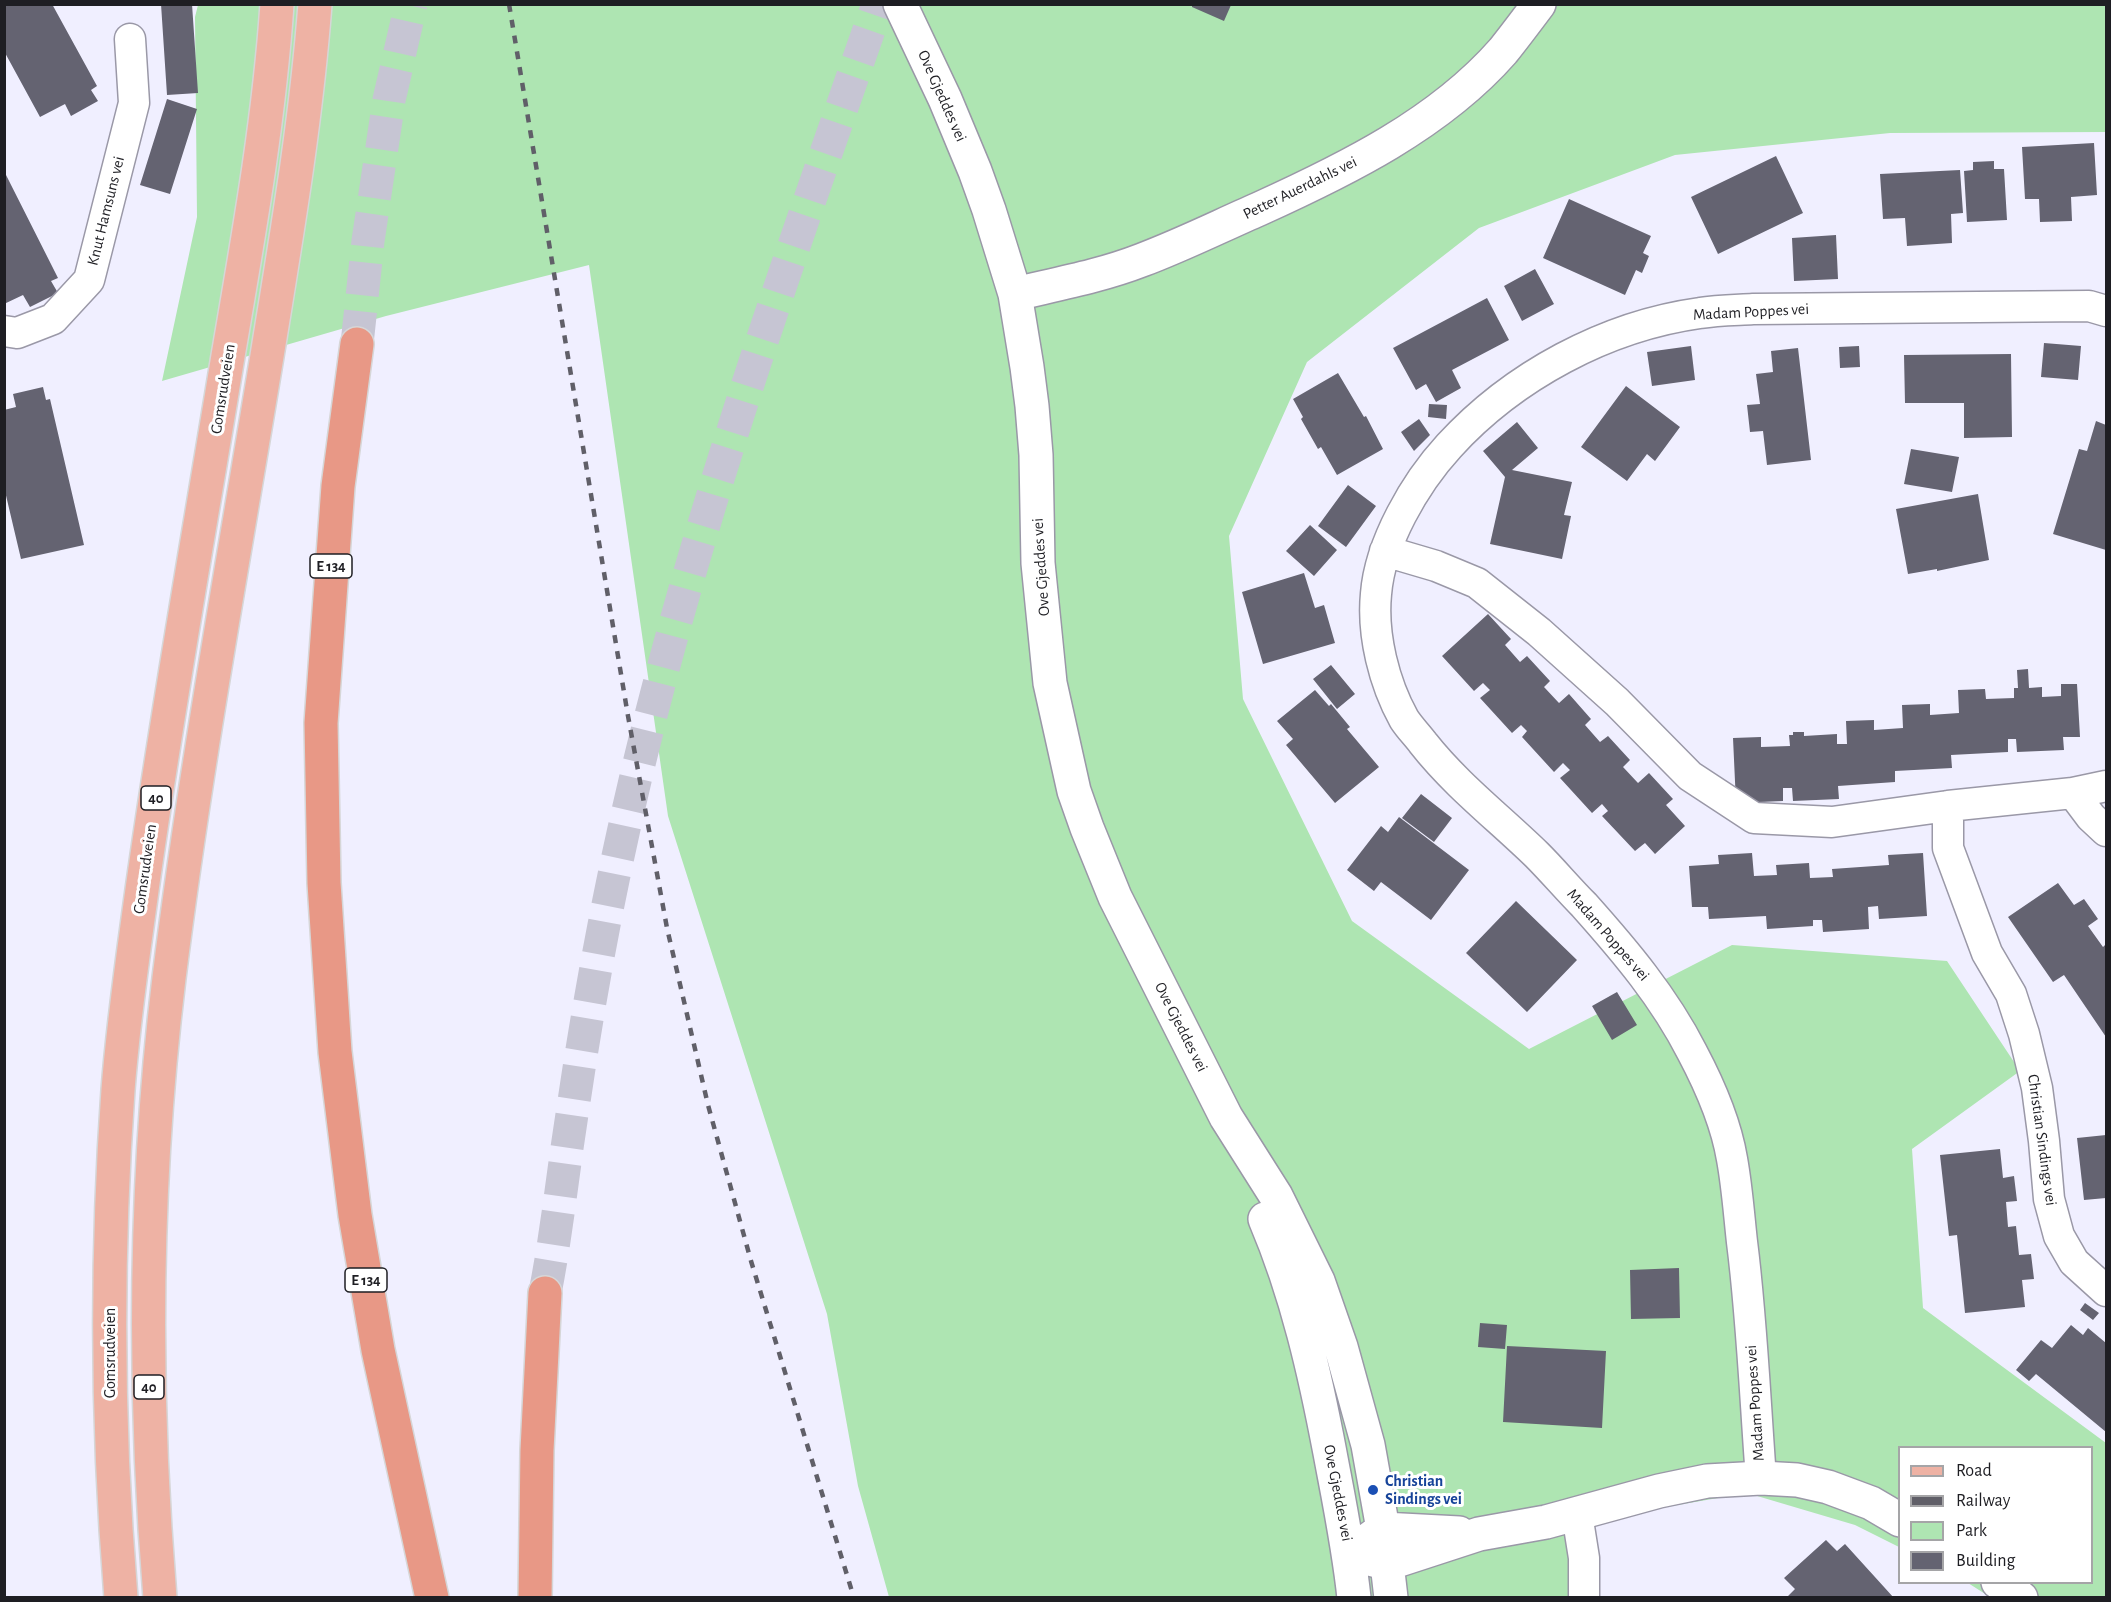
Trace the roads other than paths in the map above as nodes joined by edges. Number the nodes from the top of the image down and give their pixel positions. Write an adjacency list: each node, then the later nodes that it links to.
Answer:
1 (277, 4): 27 (main road, Gomsrudveien / 40)
2 (315, 4): 28 (main road, 40)
3 (900, 4): 6 (street, Ove Gjeddes vei)
4 (1539, 4): 6 (street, Petter Auerdahls vei)
5 (130, 39): 8 (street, Knut Hamsuns vei)
6 (1015, 294): 15 (street, Ove Gjeddes vei)
7 (2106, 311): 10 (street, Madam Poppes vei)
8 (4, 331)
9 (357, 344): 19 (highway, E 134)
10 (1385, 551): 13 (street); 18 (street, Madam Poppes vei)
11 (2106, 786): 12 (street)
12 (2073, 793): 13 (street); 14 (street)
13 (1948, 807): 16 (street, Christian Sindings vei)
14 (2106, 831)
15 (1226, 1117): 22 (street, Ove Gjeddes vei); 24 (street, Ove Gjeddes vei)
16 (2106, 1291)
17 (545, 1293): 31 (highway)
18 (1761, 1478): 20 (street); 21 (street)
19 (410, 1505): 29 (highway, E 134); 30 (highway, E 134)
20 (1577, 1514): 23 (street); 34 (street)
21 (1898, 1519)
22 (1383, 1529): 23 (street); 24 (street); 25 (street, Ove Gjeddes vei)
23 (1479, 1534): 25 (street)
24 (1349, 1553): 25 (street); 32 (street, Ove Gjeddes vei)
25 (1387, 1564): 33 (street, Ove Gjeddes vei)
26 (2001, 1584): 35 (street)
27 (121, 1598)
28 (160, 1598)
29 (416, 1598)
30 (432, 1598)
31 (535, 1598)
32 (1354, 1598)
33 (1391, 1598)
34 (1584, 1598)
35 (2021, 1598)

